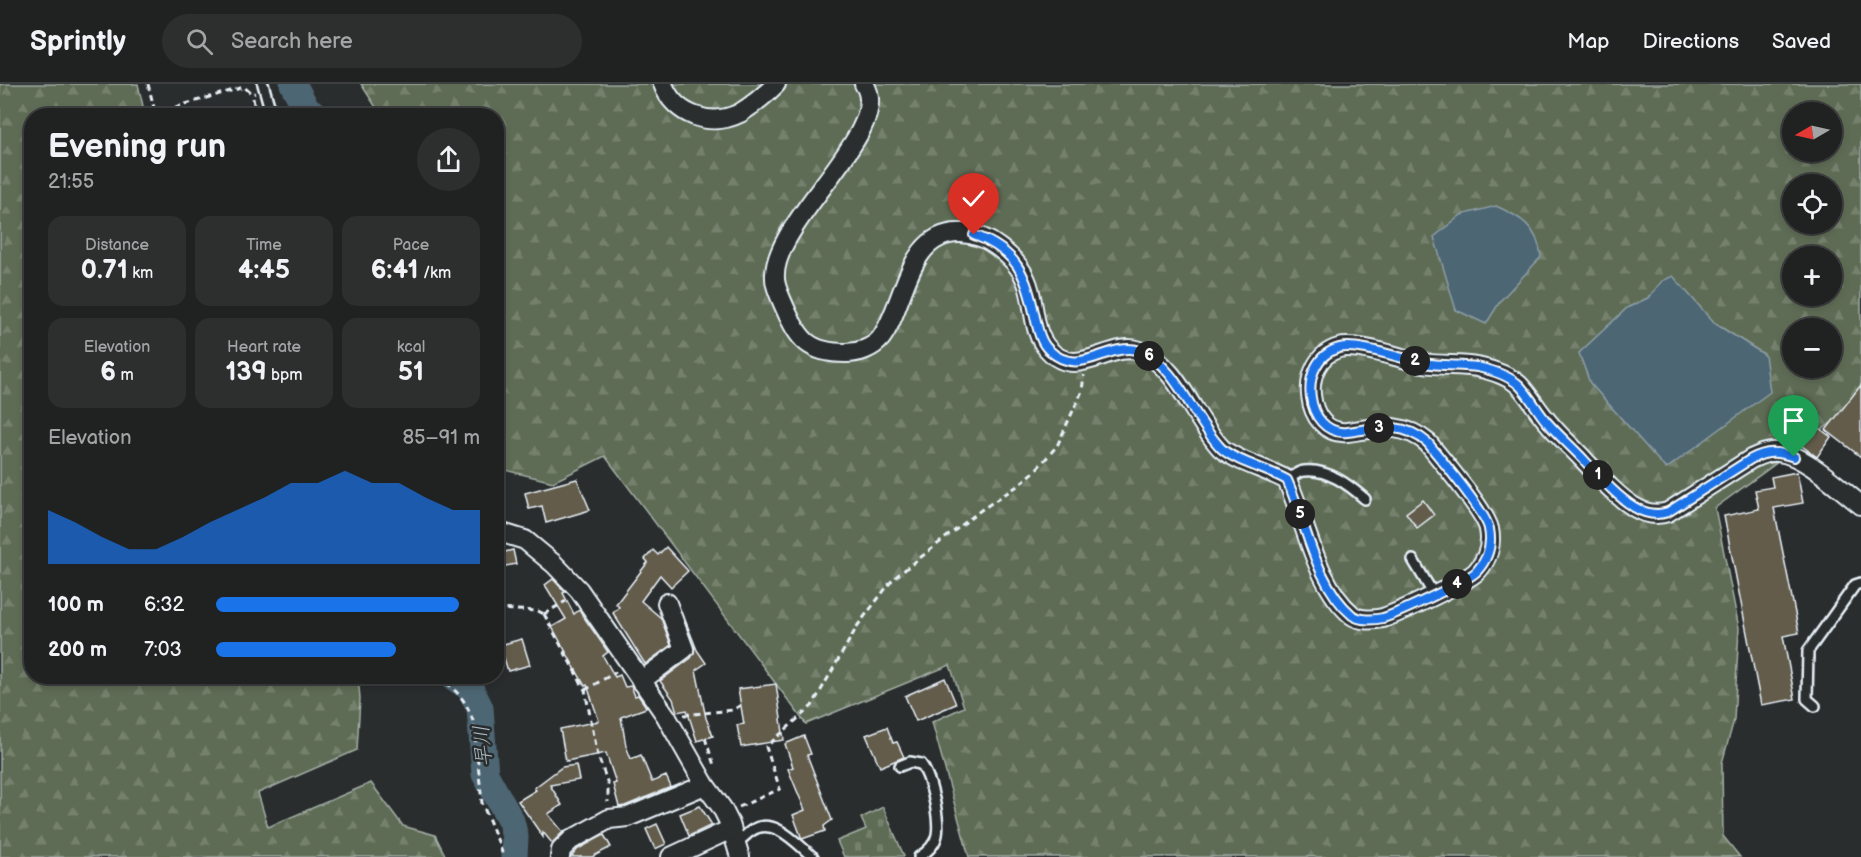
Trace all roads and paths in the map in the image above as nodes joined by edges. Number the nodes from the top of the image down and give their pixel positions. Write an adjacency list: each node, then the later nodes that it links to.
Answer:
1 (148, 84): 8 (path)
2 (250, 84): 7 (path)
3 (663, 84): 4 (street)
4 (776, 84)
5 (864, 84): 12 (street)
6 (264, 87): 7 (path); 11 (lane)
7 (252, 94): 9 (path); 10 (path)
8 (154, 108)
9 (175, 108)
10 (255, 108)
11 (270, 108)
12 (1086, 362): 13 (street); 33 (path)
13 (1287, 480): 14 (lane); 20 (street)
14 (1365, 499)
15 (1861, 505): 20 (street)
16 (504, 533): 19 (street)
17 (1413, 560): 20 (lane)
18 (1861, 583): 29 (lane)
19 (579, 590): 23 (path); 24 (street)
20 (1434, 595)
21 (667, 603): 25 (street)
22 (504, 609): 23 (path)
23 (544, 614): 27 (path)
24 (630, 664): 25 (street); 27 (path)
25 (641, 681): 30 (street)
26 (448, 684): 36 (path)
27 (585, 690): 34 (path)
28 (741, 705): 30 (path)
29 (1815, 706)
30 (669, 721): 32 (street)
31 (900, 766): 40 (lane)
32 (705, 785): 34 (street); 35 (street)
33 (736, 809)
34 (609, 819): 37 (street)
35 (736, 843): 38 (street); 39 (lane)
36 (503, 857)
37 (560, 857)
38 (671, 857)
39 (813, 857)
40 (919, 857)

